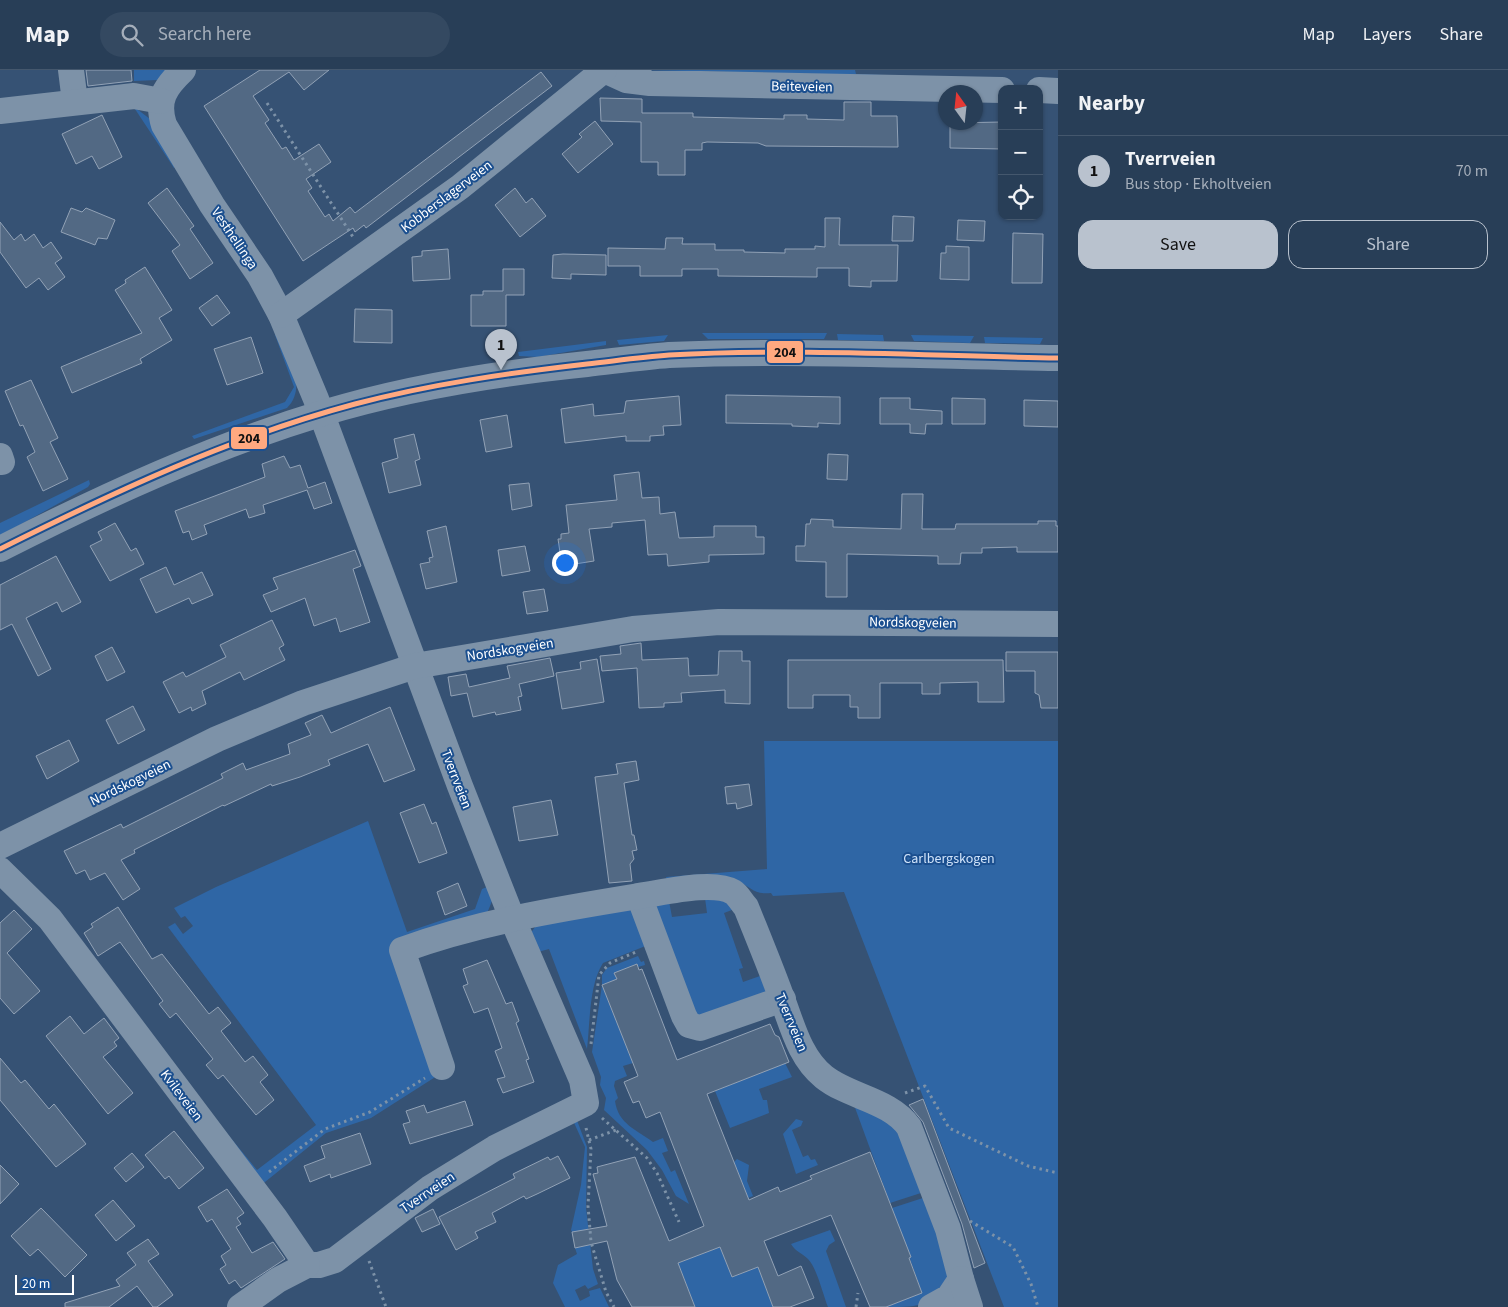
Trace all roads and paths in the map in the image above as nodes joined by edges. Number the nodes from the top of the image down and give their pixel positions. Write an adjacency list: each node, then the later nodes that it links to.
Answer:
1 (71, 70): 8 (street)
2 (183, 70): 7 (street)
3 (604, 70): 4 (street, Beiteveien); 11 (street, Kobberslagerveien)
4 (998, 90)
5 (1043, 90): 6 (street)
6 (1058, 91)
7 (161, 100): 8 (street); 12 (street, Vesthellinga)
8 (75, 102): 10 (street)
9 (267, 103): 11 (path)
10 (0, 111)
11 (365, 256): 12 (street, Kobberslagerveien)
12 (281, 314): 14 (street, Vesthellinga)
13 (1058, 358): 14 (street)
14 (322, 414): 15 (street); 17 (street, Tverrveien)
15 (0, 549)
16 (1058, 624): 17 (street, Nordskogveien)
17 (415, 666): 18 (street, Nordskogveien); 21 (street, Tverrveien)
18 (0, 846)
19 (0, 870): 28 (street, Kvileveien)
20 (639, 896): 21 (street, Tverrveien); 22 (street); 23 (street, Tverrveien)
21 (512, 918): 24 (street, Tverrveien); 25 (street, Tverrveien)
22 (658, 944): 23 (street); 25 (path)
23 (782, 999): 26 (street, Tverrveien)
24 (442, 1067): 28 (path)
25 (582, 1080): 31 (street, Tverrveien)
26 (892, 1111): 27 (path); 30 (street, Tverrveien)
27 (1058, 1173)
28 (250, 1186): 32 (street, Kvileveien)
29 (680, 1222): 37 (path)
30 (948, 1229): 33 (street, Tverrveien); 41 (path)
31 (361, 1240): 32 (street, Tverrveien); 36 (path)
32 (307, 1265): 35 (street)
33 (961, 1279): 39 (street); 40 (street, Tverrveien)
34 (858, 1293): 38 (path)
35 (240, 1307)
36 (386, 1307)
37 (614, 1307)
38 (856, 1307)
39 (932, 1307)
40 (970, 1307)
41 (1038, 1307)

